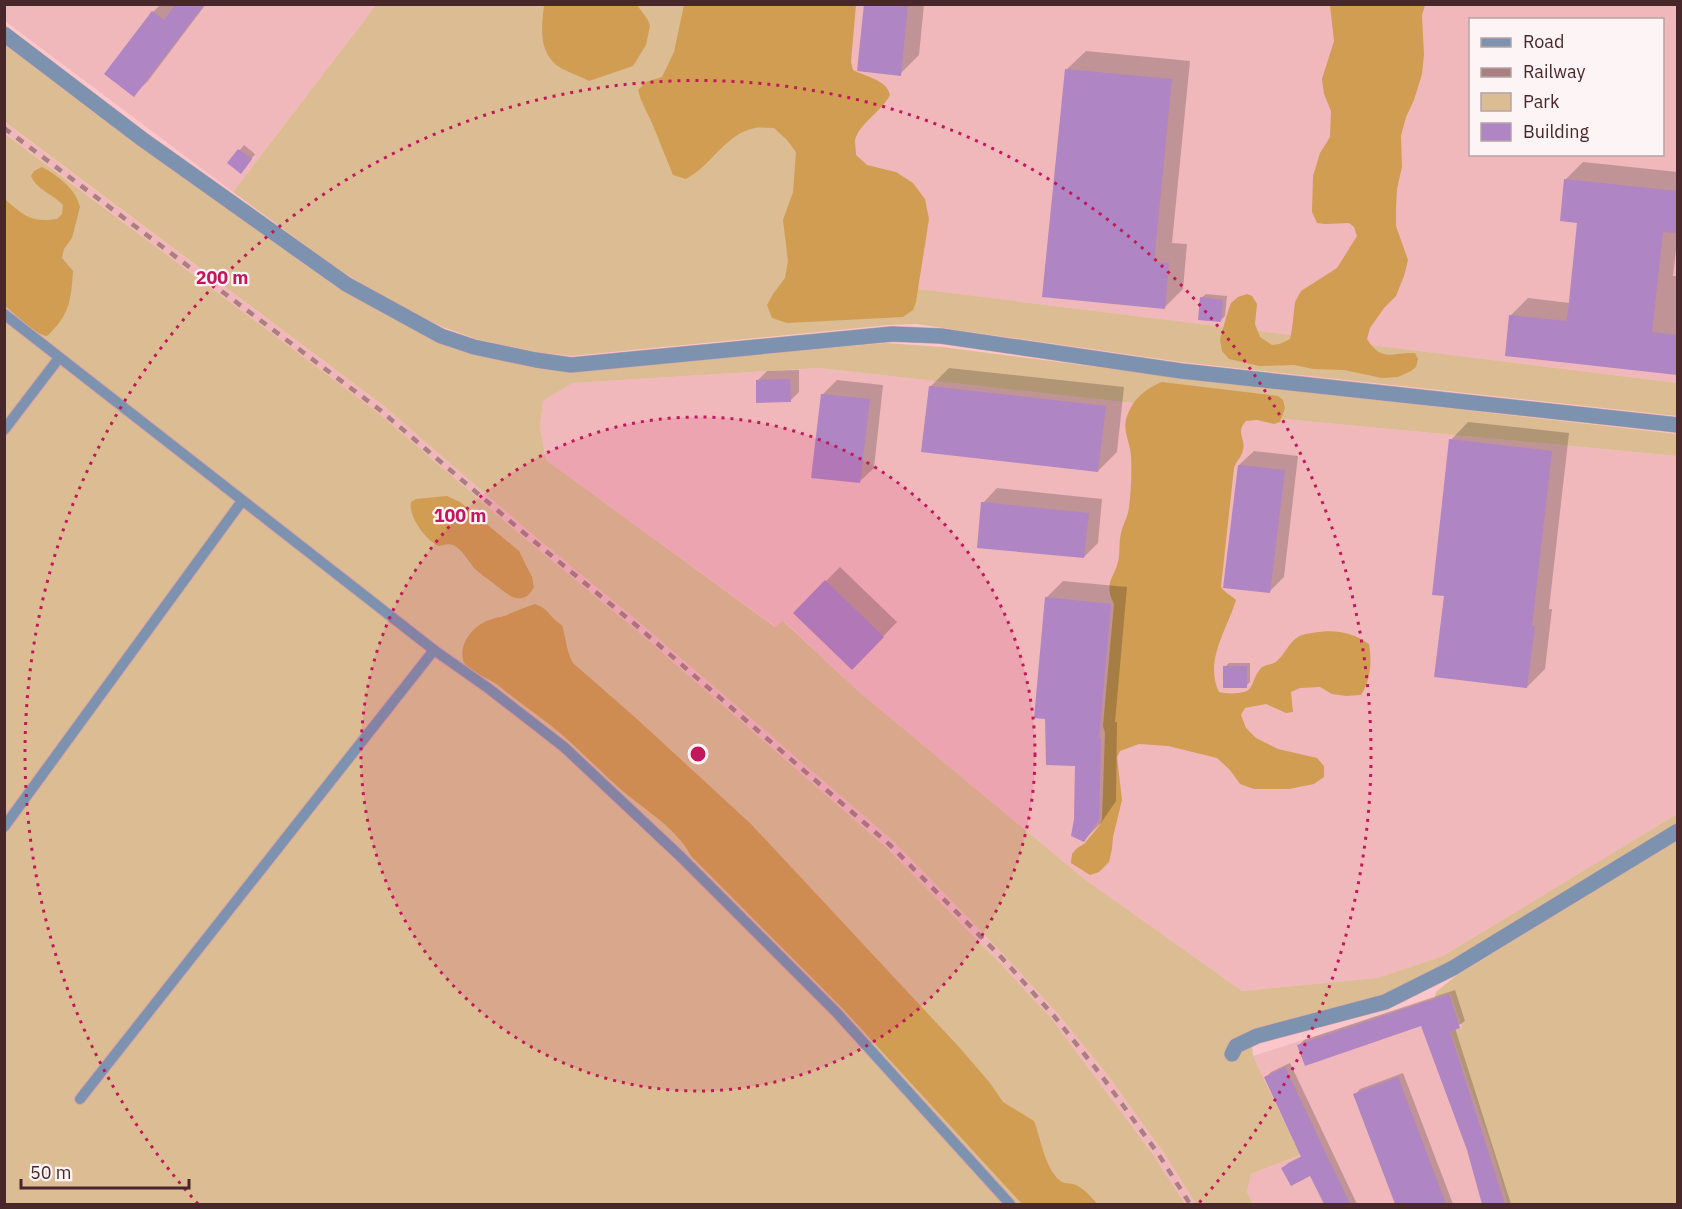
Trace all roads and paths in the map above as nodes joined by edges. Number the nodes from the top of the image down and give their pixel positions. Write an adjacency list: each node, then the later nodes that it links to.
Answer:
1 (4, 34): 4 (street)
2 (4, 314): 3 (lane)
3 (58, 358): 5 (lane); 6 (lane)
4 (1677, 425)
5 (4, 430)
6 (242, 501): 7 (lane); 8 (lane)
7 (434, 650): 11 (lane); 12 (lane)
8 (4, 827)
9 (1677, 831): 10 (street)
10 (1232, 1054)
11 (80, 1099)
12 (1010, 1204)

